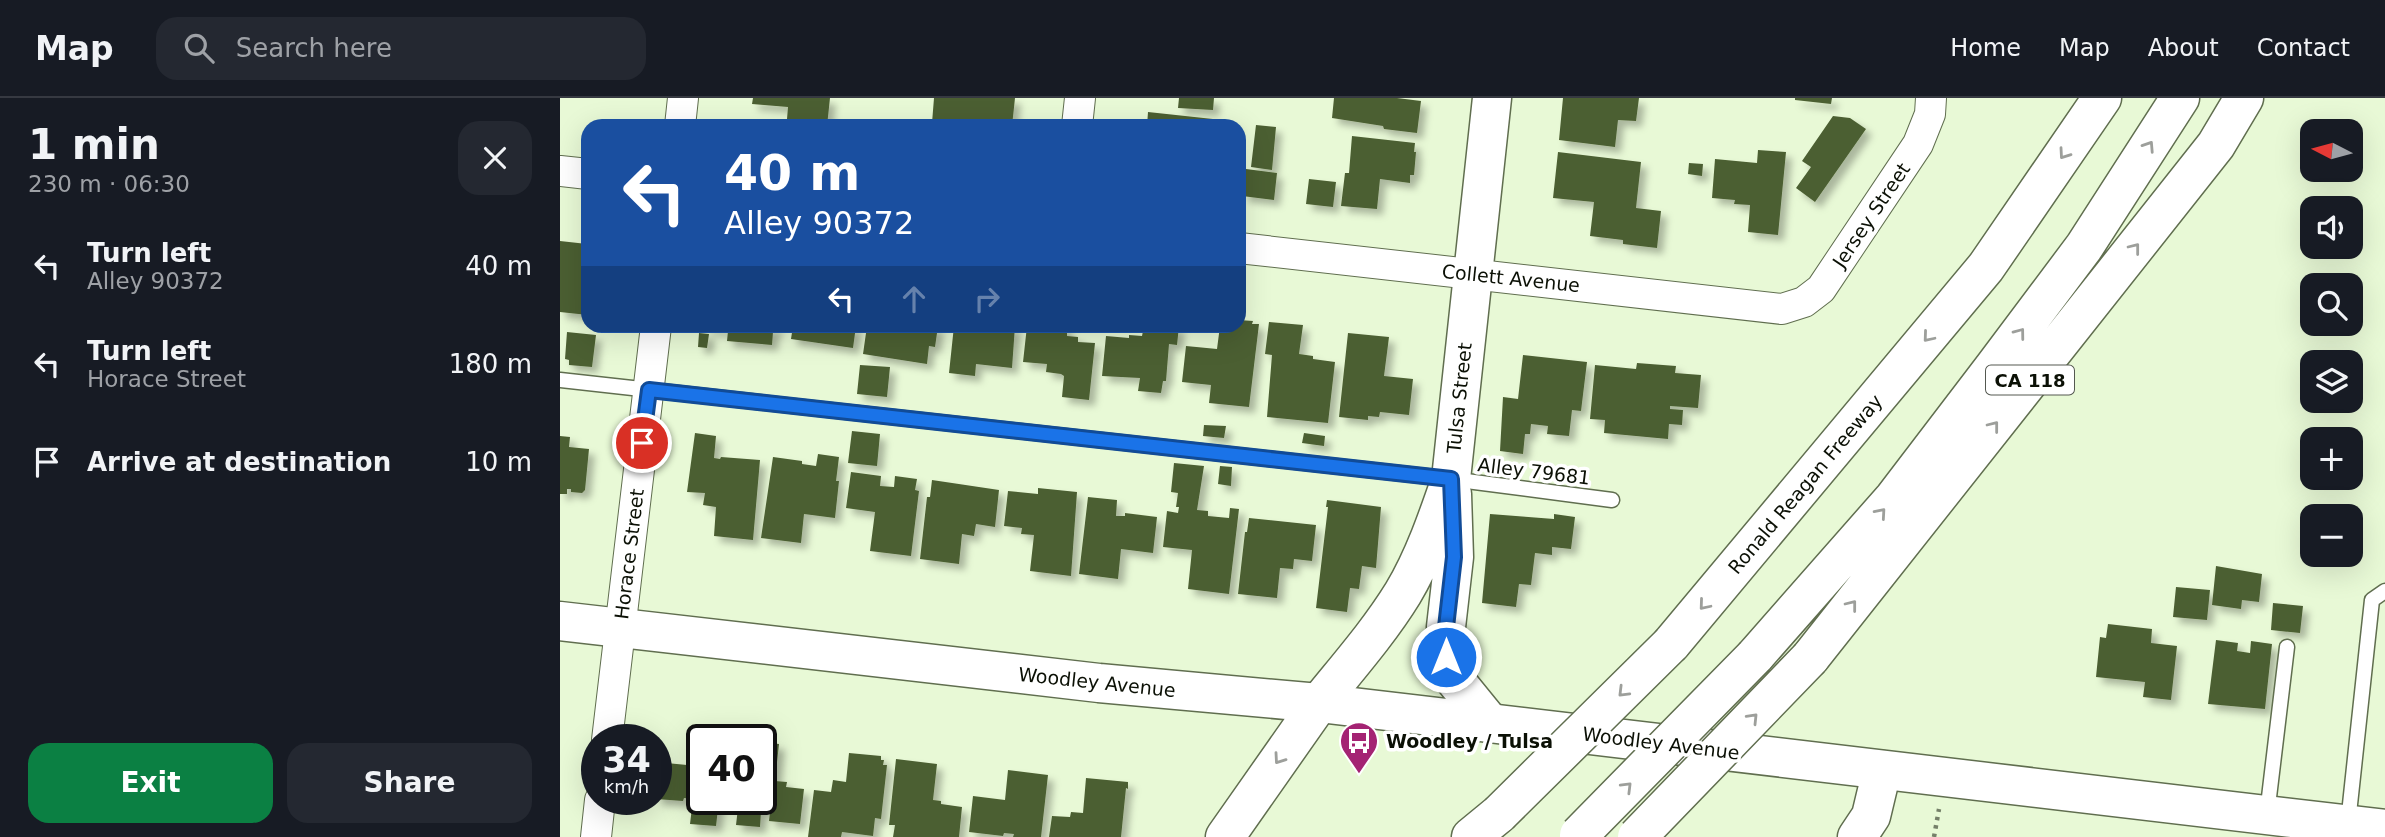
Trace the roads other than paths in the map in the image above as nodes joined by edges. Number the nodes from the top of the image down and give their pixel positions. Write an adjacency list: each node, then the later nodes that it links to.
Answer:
1 (683, 98): 8 (street)
2 (1080, 98): 9 (street)
3 (1492, 98): 13 (main road, Tulsa Street)
4 (1931, 98): 14 (street, Jersey Street)
5 (2102, 98): 30 (main road, Ronald Reagan Freeway, one-way to 30, bridge)
6 (2180, 98): 33 (main road, CA 118, one-way to 6, bridge)
7 (2244, 98): 36 (main road, CA 118, one-way to 7, bridge)
8 (681, 119)
9 (1078, 119)
10 (560, 171): 11 (street)
11 (581, 173)
12 (1246, 249): 13 (street, Collett Avenue)
13 (1472, 274): 14 (street, Collett Avenue); 18 (main road, Tulsa Street)
14 (1782, 309)
15 (655, 333): 17 (street, Horace Street)
16 (560, 380): 17 (lane, Alley 79681)
17 (649, 390): 18 (lane, Alley 79681); 22 (street, Horace Street)
18 (1451, 479): 19 (lane, Alley 79681); 24 (main road, Tulsa Street); 25 (main road)
19 (1612, 500)
20 (2385, 591): 31 (lane)
21 (560, 621): 22 (main road, Woodley Avenue)
22 (620, 628): 24 (main road, Woodley Avenue); 26 (street, Horace Street)
23 (2287, 647): 29 (lane)
24 (1319, 703): 25 (main road, Woodley Avenue); 35 (main road, Tulsa Street, one-way to 35)
25 (1490, 723): 27 (main road, Woodley Avenue)
26 (609, 724)
27 (1882, 770): 29 (main road, Woodley Avenue); 37 (main road)
28 (598, 815): 34 (street)
29 (2267, 816): 31 (main road, Woodley Avenue)
30 (1485, 825)
31 (2348, 825): 32 (main road, Woodley Avenue)
32 (2385, 829)
33 (1578, 836)
34 (596, 837)
35 (1225, 837)
36 (1637, 837)
37 (1857, 837)

